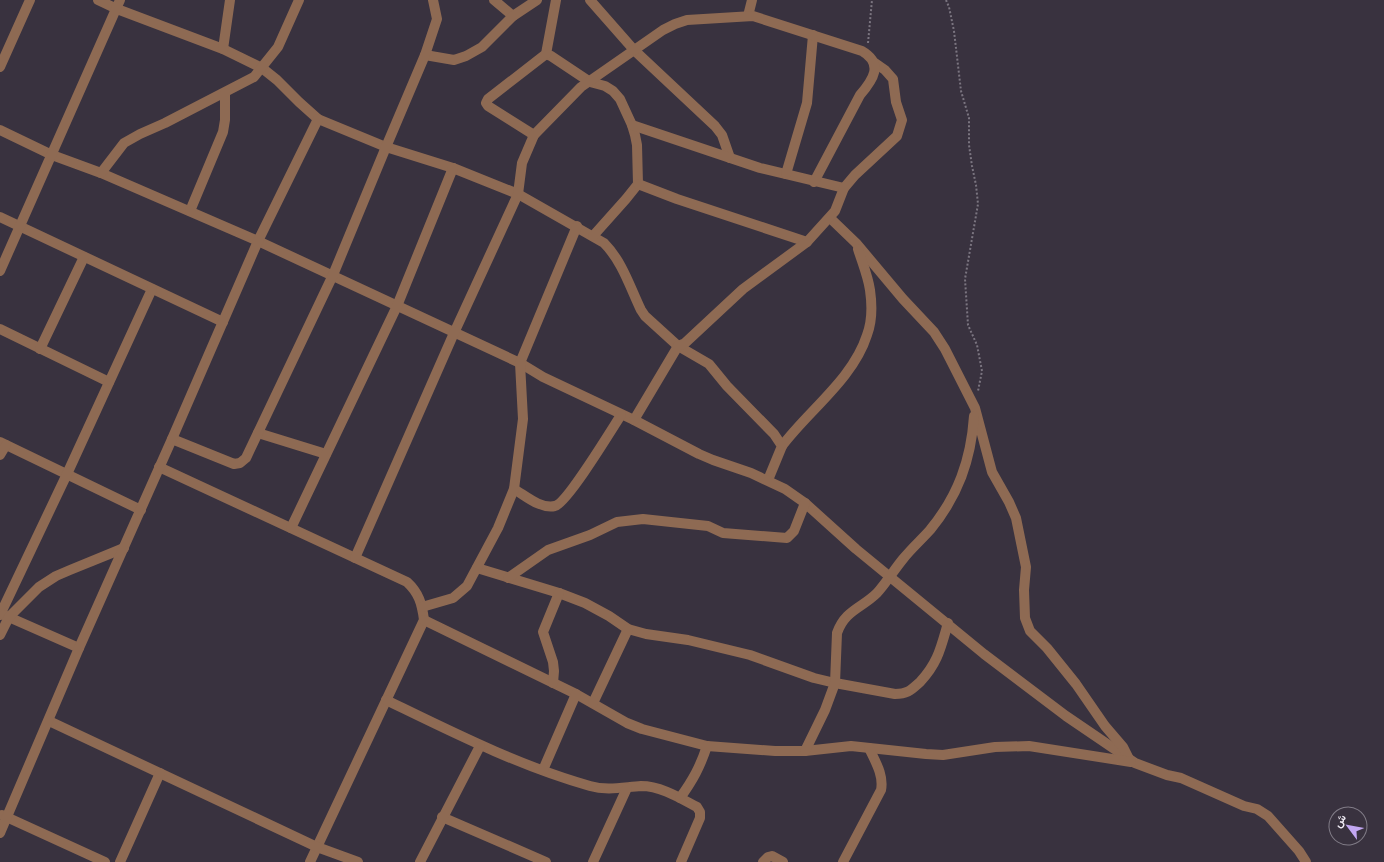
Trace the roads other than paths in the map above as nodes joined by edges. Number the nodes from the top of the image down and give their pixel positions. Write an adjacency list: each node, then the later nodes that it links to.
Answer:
1 (30, 0): 20 (street)
2 (98, 0): 11 (street)
3 (299, 0): 21 (street)
4 (433, 0): 18 (street)
5 (494, 0): 12 (street)
6 (537, 0): 12 (street)
7 (556, 0): 17 (street)
8 (590, 0): 16 (street)
9 (752, 0): 13 (street)
10 (229, 1): 15 (street)
11 (119, 4): 15 (street); 29 (street)
12 (513, 16): 18 (street)
13 (748, 16): 14 (street); 16 (street)
14 (813, 35): 19 (street); 33 (street)
15 (223, 48): 21 (street)
16 (634, 50): 22 (street); 30 (street)
17 (546, 54): 22 (street); 27 (street)
18 (425, 55): 28 (street)
19 (875, 62): 34 (street); 36 (street)
20 (0, 67)
21 (262, 68): 23 (street); 24 (street)
22 (590, 82): 25 (street); 27 (street)
23 (225, 92): 32 (street); 38 (street)
24 (318, 119): 28 (street); 44 (street)
25 (632, 125): 30 (street); 35 (street)
26 (0, 130): 29 (street)
27 (534, 135): 37 (street)
28 (386, 147): 31 (street); 49 (street)
29 (52, 155): 32 (street); 41 (street)
30 (730, 158): 33 (street)
31 (453, 168): 37 (street); 51 (street)
32 (101, 172): 38 (street)
33 (786, 174): 34 (street)
34 (814, 182): 36 (street)
35 (638, 184): 43 (street); 45 (street)
36 (844, 188): 40 (street)
37 (518, 194): 42 (street); 54 (street)
38 (190, 211): 44 (street)
39 (0, 217): 41 (street)
40 (830, 218): 45 (street); 46 (street)
41 (20, 226): 47 (street); 48 (street)
42 (577, 226): 43 (street); 57 (street)
43 (593, 236): 55 (street)
44 (258, 241): 49 (street); 52 (street)
45 (807, 242): 55 (street)
46 (856, 243): 59 (street); 65 (street)
47 (84, 257): 50 (street); 56 (street)
48 (0, 271)
49 (333, 275): 51 (street); 62 (street)
50 (152, 289): 52 (street); 58 (street)
51 (396, 306): 54 (street); 66 (street)
52 (223, 322): 63 (street)
53 (0, 329): 56 (street)
54 (454, 333): 57 (street); 76 (street)
55 (678, 346): 61 (street); 65 (street)
56 (40, 349): 58 (street)
57 (520, 363): 60 (street); 71 (street)
58 (109, 382): 69 (street)
59 (975, 408): 78 (street); 98 (street)
60 (621, 414): 61 (street); 71 (street)
61 (634, 420): 70 (street)
62 (258, 433): 63 (street); 66 (street)
63 (172, 439): 68 (street)
64 (3, 443): 67 (street); 69 (street)
65 (782, 446): 70 (street)
66 (326, 454): 74 (street)
67 (0, 455)
68 (159, 467): 73 (street); 74 (street)
69 (67, 474): 73 (street); 82 (street)
70 (768, 480): 72 (street)
71 (514, 489): 77 (street)
72 (805, 503): 78 (street); 79 (street)
73 (141, 510): 75 (street)
74 (291, 528): 76 (street)
75 (124, 548): 82 (street); 87 (street)
76 (355, 558): 81 (street)
77 (476, 568): 79 (street); 81 (street)
78 (889, 576): 84 (street); 89 (street)
79 (508, 578): 80 (street)
80 (559, 593): 85 (street); 88 (street)
81 (422, 607): 83 (street)
82 (3, 615): 86 (street); 87 (street)
83 (424, 620): 88 (street); 91 (street)
84 (948, 623): 89 (street); 98 (street)
85 (628, 629): 89 (street); 92 (street)
86 (0, 635)
87 (79, 648): 93 (street)
88 (553, 683): 90 (street)
89 (834, 684): 97 (street)
90 (576, 694): 92 (street); 99 (street)
91 (386, 700): 94 (street); 106 (street)
92 (592, 703): 95 (street)
93 (49, 721): 100 (street); 103 (street)
94 (480, 746): 99 (street); 104 (street)
95 (707, 746): 97 (street); 102 (street)
96 (869, 748): 97 (street); 98 (street); 117 (street)
97 (805, 751)
98 (1132, 761): 118 (street)
99 (543, 770): 101 (street)
100 (160, 773): 106 (street); 108 (street)
101 (627, 788): 102 (street); 113 (street)
102 (680, 798): 114 (street)
103 (3, 816): 105 (street); 107 (street)
104 (442, 817): 111 (street); 112 (street)
105 (0, 833)
106 (317, 847): 109 (street); 110 (street)
107 (106, 862)
108 (120, 862)
109 (310, 862)
110 (358, 862)
111 (420, 862)
112 (546, 862)
113 (593, 862)
114 (682, 862)
115 (763, 862): 116 (street)
116 (783, 862)
117 (843, 862)
118 (1306, 862)

